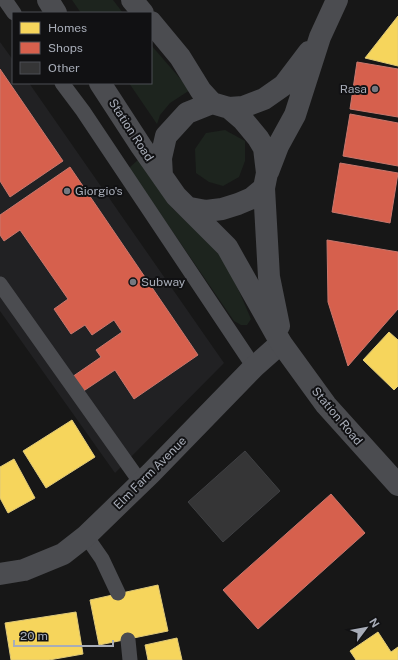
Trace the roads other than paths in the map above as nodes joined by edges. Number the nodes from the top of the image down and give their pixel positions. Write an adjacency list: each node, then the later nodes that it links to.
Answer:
1 (5, 0): 5 (lane)
2 (48, 0): 6 (street)
3 (132, 0): 7 (street)
4 (337, 0): 9 (street)
5 (13, 12)
6 (55, 12)
7 (142, 12)
8 (152, 23): 12 (street, Station Road)
9 (320, 37): 12 (street); 14 (street)
10 (63, 84): 18 (lane)
11 (101, 84): 13 (street, Station Road)
12 (221, 106): 13 (street, Station Road); 14 (street, Station Road)
13 (162, 176): 15 (street, Station Road)
14 (266, 181): 15 (street); 17 (street, Station Road)
15 (190, 208): 17 (street, Station Road)
16 (0, 284): 19 (lane)
17 (282, 343): 18 (street, Elm Farm Avenue); 20 (street, Station Road)
18 (254, 367): 19 (street, Elm Farm Avenue)
19 (141, 483): 21 (street, Elm Farm Avenue)
20 (398, 485)
21 (86, 536): 22 (street, Elm Farm Avenue); 23 (lane)
22 (0, 574)
23 (118, 593)
24 (128, 640): 25 (lane)
25 (130, 660)

